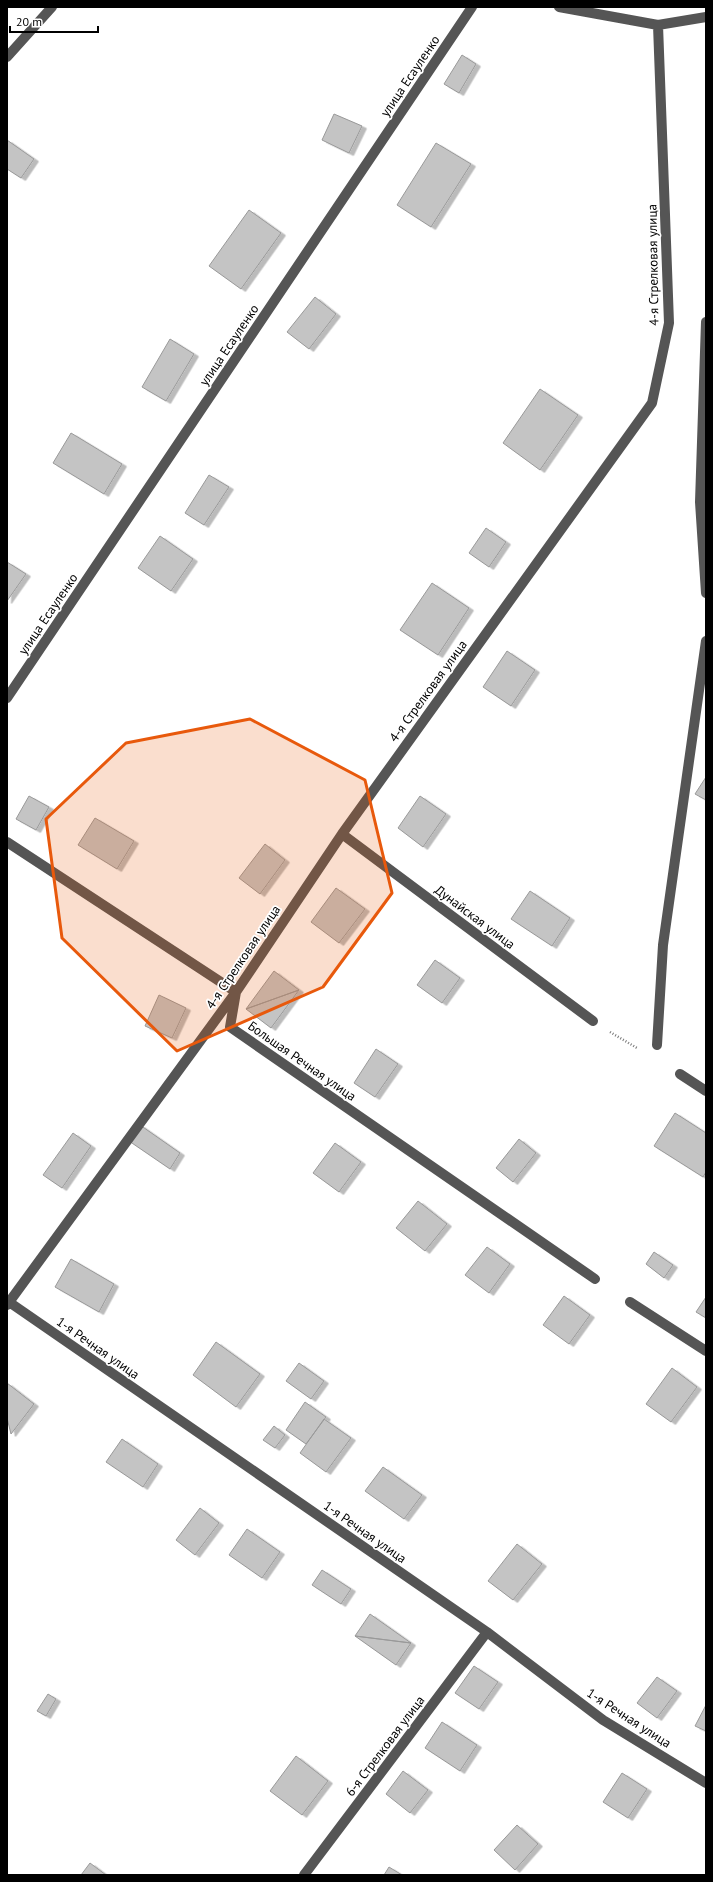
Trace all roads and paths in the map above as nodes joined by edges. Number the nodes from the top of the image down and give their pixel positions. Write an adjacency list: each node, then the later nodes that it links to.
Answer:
1 (52, 7): 6 (street)
2 (472, 7): 10 (street, улица Есауленко)
3 (559, 7): 5 (street)
4 (706, 17): 5 (street)
5 (658, 25): 11 (street, 4-я Стрелковая улица)
6 (7, 57)
7 (706, 322): 8 (street)
8 (706, 593)
9 (706, 641): 15 (street)
10 (7, 698)
11 (342, 834): 13 (street, 4-я Стрелковая улица); 14 (street, Дунайская улица)
12 (7, 842): 13 (street)
13 (236, 992): 18 (street, Большая Речная улица); 20 (street, 4-я Стрелковая улица)
14 (593, 1021)
15 (657, 1045)
16 (680, 1074): 17 (street)
17 (706, 1091)
18 (594, 1279)
19 (630, 1302): 21 (street)
20 (8, 1303): 22 (street, 1-я Речная улица)
21 (706, 1351)
22 (487, 1632): 23 (street, 1-я Речная улица); 24 (street, 6-я Стрелковая улица)
23 (706, 1783)
24 (304, 1875)

